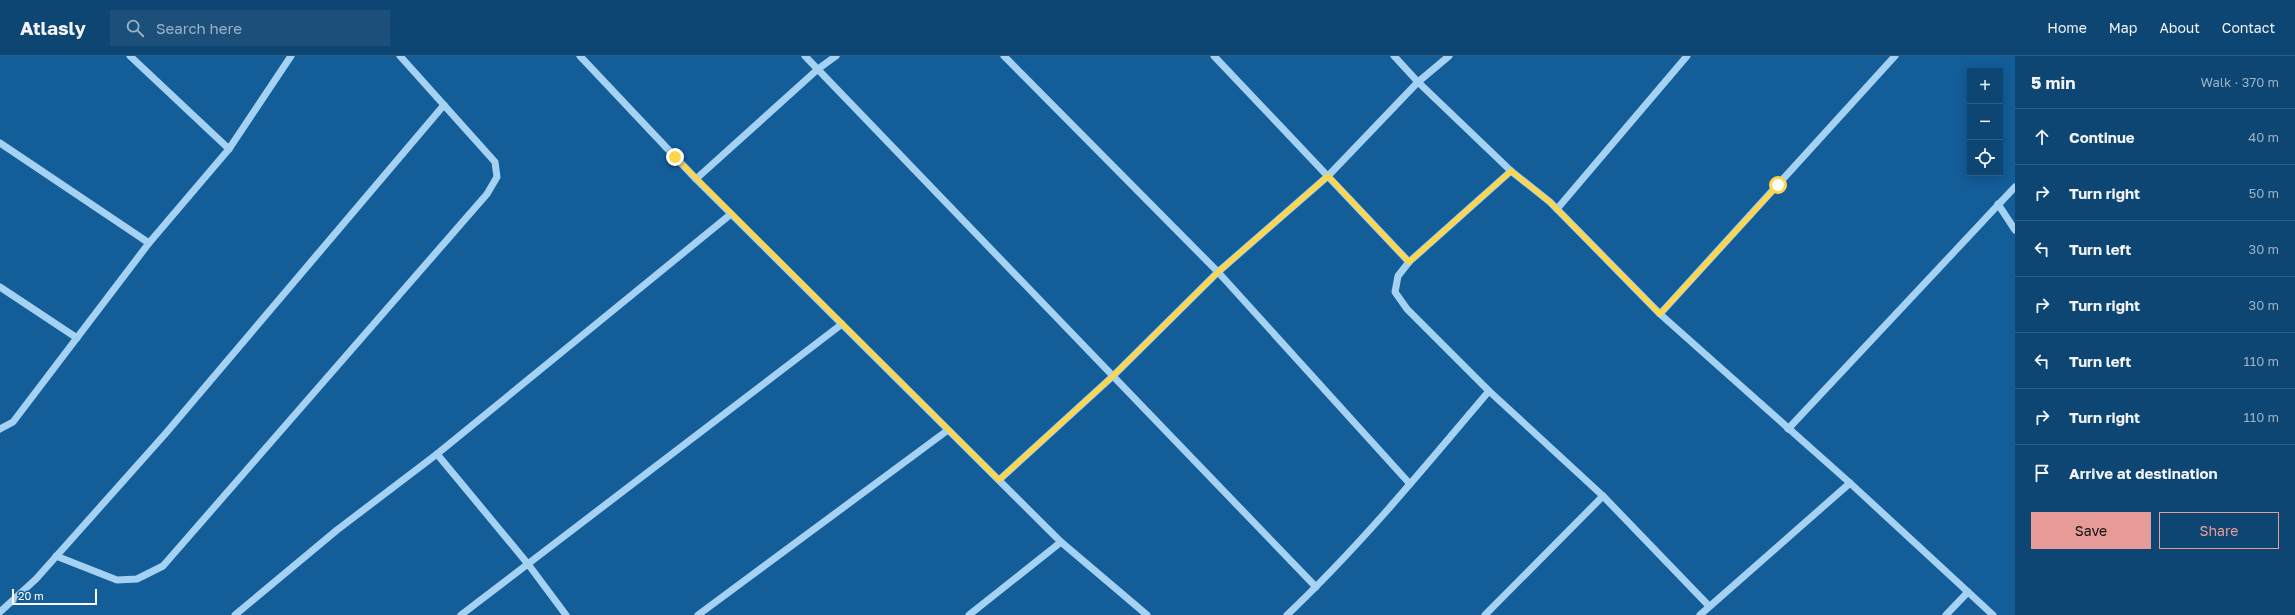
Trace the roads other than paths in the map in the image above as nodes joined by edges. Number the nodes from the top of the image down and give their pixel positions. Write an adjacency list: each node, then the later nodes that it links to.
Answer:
1 (130, 56): 17 (street)
2 (291, 56): 17 (street)
3 (400, 56): 15 (street)
4 (580, 56): 20 (street)
5 (804, 56): 13 (street)
6 (836, 56): 13 (street)
7 (1004, 56): 28 (street)
8 (1214, 56): 19 (street)
9 (1394, 56): 14 (street)
10 (1449, 56): 14 (street)
11 (1687, 56): 23 (street)
12 (1895, 56): 30 (street)
13 (818, 69): 20 (street); 33 (street)
14 (1418, 82): 18 (street); 19 (street)
15 (444, 105): 44 (street); 44 (street)
16 (0, 143): 26 (street)
17 (229, 149): 26 (street)
18 (1511, 171): 23 (street); 27 (street)
19 (1328, 176): 27 (street); 28 (street)
20 (696, 179): 24 (street)
21 (2015, 187): 22 (street)
22 (1998, 204): 25 (street); 36 (street)
23 (1557, 209): 30 (street)
24 (731, 214): 31 (street); 38 (street)
25 (2015, 230)
26 (149, 243): 32 (street)
27 (1409, 262): 34 (street)
28 (1218, 272): 33 (street); 41 (street)
29 (0, 287): 32 (street)
30 (1660, 314): 36 (street)
31 (842, 324): 37 (street); 45 (street)
32 (77, 338): 35 (street)
33 (1113, 376): 39 (street); 46 (street)
34 (1488, 391): 41 (street); 42 (street)
35 (0, 429)
36 (1788, 429): 40 (street)
37 (948, 430): 39 (street); 53 (street)
38 (438, 454): 45 (street); 50 (street)
39 (999, 480): 43 (street)
40 (1850, 483): 47 (street); 48 (street)
41 (1410, 484): 46 (street)
42 (1603, 496): 48 (street); 57 (street)
43 (1061, 542): 54 (street); 55 (street)
44 (56, 556): 49 (street)
45 (528, 564): 51 (street); 52 (street)
46 (1316, 587): 56 (street)
47 (1968, 592): 59 (street); 60 (street)
48 (1709, 606): 58 (street)
49 (0, 612)
50 (235, 615)
51 (461, 615)
52 (566, 615)
53 (698, 615)
54 (969, 615)
55 (1147, 615)
56 (1288, 615)
57 (1485, 615)
58 (1700, 615)
59 (1946, 615)
60 (1993, 615)

